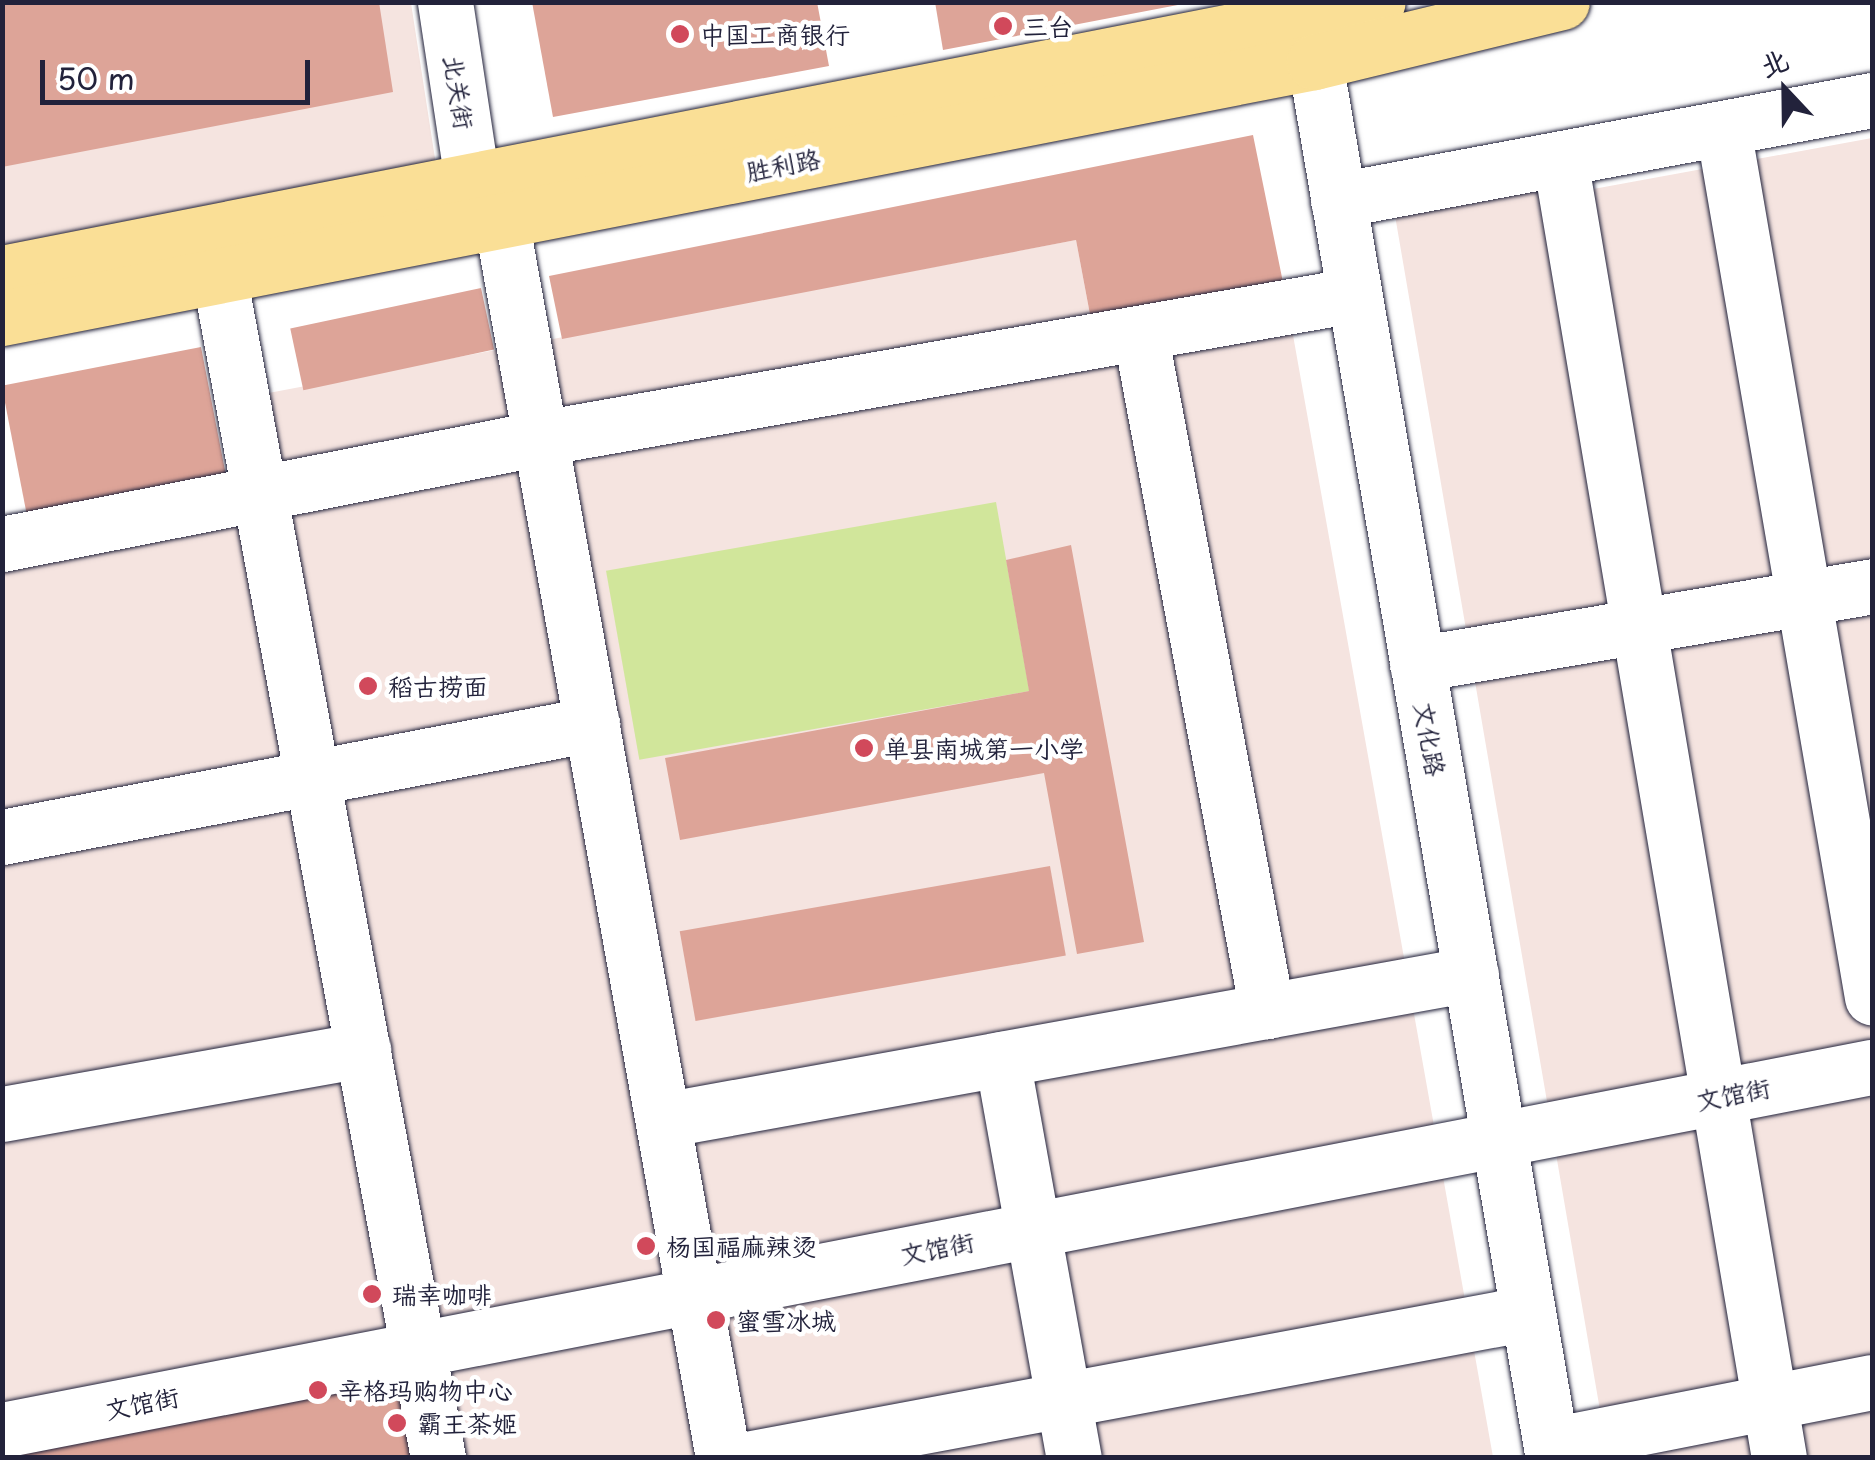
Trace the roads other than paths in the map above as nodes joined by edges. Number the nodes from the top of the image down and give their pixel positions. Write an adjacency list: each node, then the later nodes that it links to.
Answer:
1 (445, 2): 8 (street, 北关街)
2 (1378, 2): 4 (main road, 胜利路)
3 (1562, 2): 4 (main road, 胜利路)
4 (1309, 28): 8 (main road, 胜利路); 9 (street, 文化路)
5 (1872, 100): 6 (street)
6 (1723, 128): 7 (street); 19 (street)
7 (1560, 159): 9 (street); 20 (street)
8 (487, 200): 10 (main road, 胜利路); 11 (main road, 胜利路); 15 (street, 北关街)
9 (1338, 200): 12 (street, 文化路)
10 (2, 273)
11 (219, 275): 13 (main road, 胜利路); 16 (street)
12 (1354, 295): 14 (street); 21 (street, 文化路)
13 (2, 318)
14 (1140, 333): 15 (street); 27 (street)
15 (540, 438): 16 (street); 22 (street, 北关街)
16 (260, 493): 17 (street); 23 (street)
17 (2, 544)
18 (1872, 586): 19 (street)
19 (1804, 598): 20 (street); 26 (street)
20 (1639, 626): 21 (street); 31 (street)
21 (1417, 664): 25 (street, 文化路)
22 (592, 724): 23 (street); 33 (street, 北关街)
23 (312, 777): 24 (street); 28 (street)
24 (2, 837)
25 (1471, 974): 27 (street); 34 (street, 文化路)
26 (1872, 997)
27 (1266, 1011): 29 (street)
28 (363, 1050): 32 (street); 38 (street)
29 (1002, 1059): 33 (street); 35 (street)
30 (1872, 1066): 31 (street, 文馆街)
31 (1718, 1096): 34 (street, 文馆街); 41 (street)
32 (2, 1114)
33 (663, 1120): 36 (street, 北关街)
34 (1499, 1139): 35 (street, 文馆街); 37 (street, 文化路)
35 (1032, 1230): 36 (street, 文馆街); 40 (street)
36 (694, 1296): 38 (street, 文馆街); 45 (street, 北关街)
37 (1528, 1313): 40 (street); 43 (street, 文化路)
38 (419, 1350): 42 (street, 文馆街); 44 (street)
39 (1872, 1382): 41 (street)
40 (1064, 1400): 46 (street); 47 (street)
41 (1770, 1402): 43 (street); 48 (street)
42 (2, 1430)
43 (1552, 1451)
44 (438, 1458)
45 (724, 1458)
46 (752, 1458)
47 (1074, 1458)
48 (1779, 1458)

